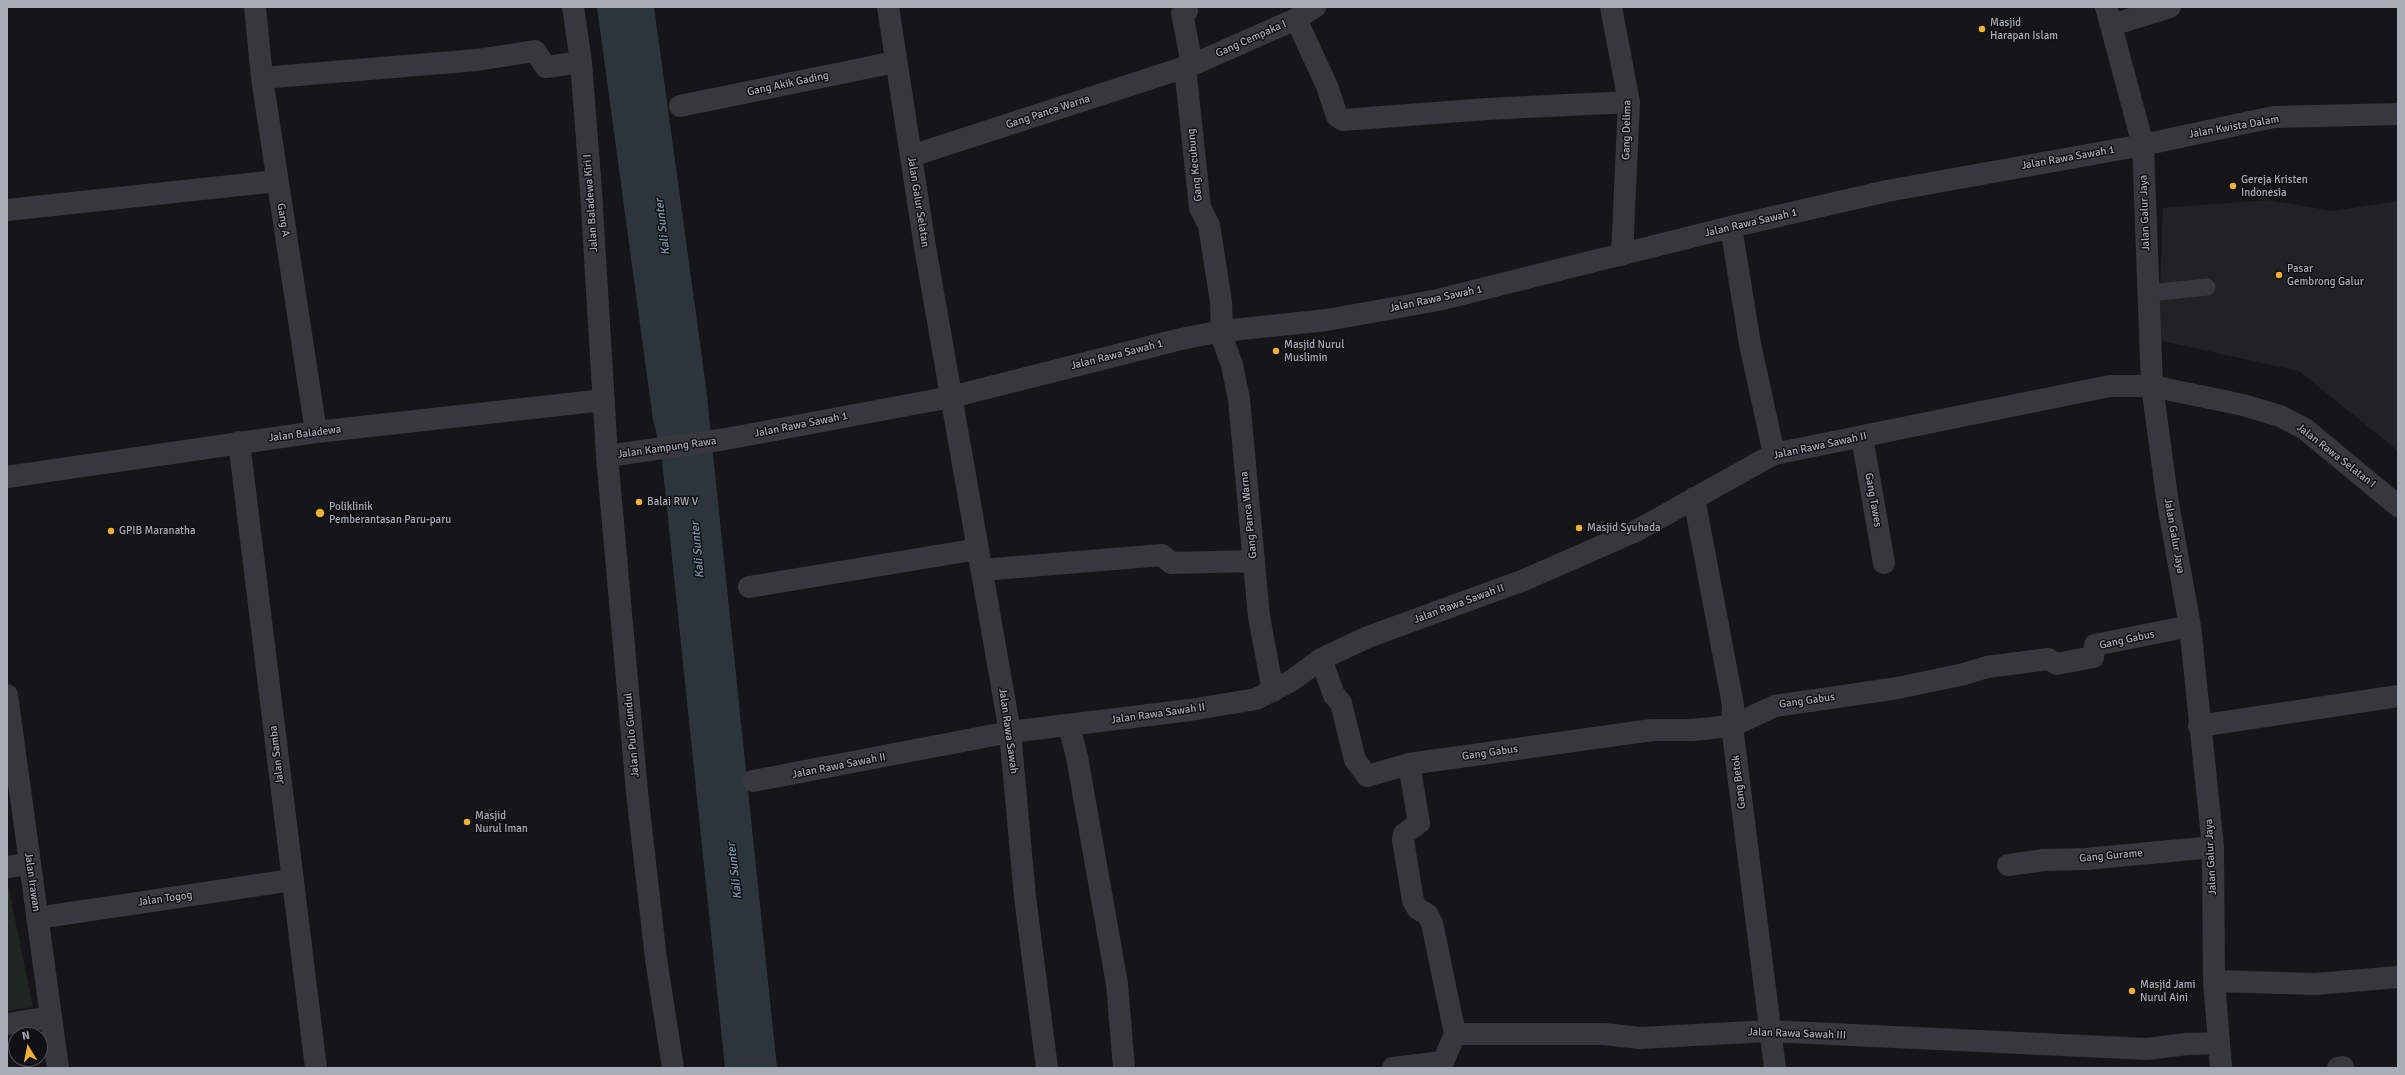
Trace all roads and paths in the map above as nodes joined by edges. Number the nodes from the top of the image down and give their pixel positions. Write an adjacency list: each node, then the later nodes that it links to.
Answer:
1 (255, 7): 13 (street, Gang A)
2 (574, 7): 10 (street, Jalan Baladewa Kiri I)
3 (888, 7): 11 (street, Jalan Galur Selatan)
4 (1186, 7): 12 (street, Gang Kecubung)
5 (1315, 7): 9 (street, Gang Cempaka I)
6 (1611, 7): 14 (street, Gang Delima)
7 (2170, 7): 8 (street)
8 (2109, 16): 17 (street, Jalan Galur Jaya)
9 (1296, 19): 12 (street, Gang Cempaka I); 14 (street)
10 (580, 62): 13 (street); 28 (street, Jalan Baladewa Kiri I)
11 (895, 62): 15 (street, Gang Akik Gading); 18 (street, Jalan Galur Selatan)
12 (1189, 66): 18 (street, Gang Panca Warna); 25 (street, Gang Kecubung)
13 (262, 78): 19 (street, Gang A)
14 (1629, 102): 22 (street, Gang Delima)
15 (680, 106)
16 (2398, 114): 17 (street, Jalan Kwista Dalam)
17 (2143, 145): 21 (street, Jalan Rawa Sawah 1); 24 (street, Jalan Galur Jaya)
18 (911, 156): 27 (street, Jalan Galur Selatan)
19 (277, 181): 20 (street); 29 (street, Gang A)
20 (7, 210)
21 (1731, 227): 22 (street, Jalan Rawa Sawah 1); 33 (street)
22 (1622, 255): 25 (street, Jalan Rawa Sawah 1)
23 (2207, 287): 24 (lane)
24 (2148, 293): 26 (street, Jalan Galur Jaya)
25 (1222, 336): 27 (street, Jalan Rawa Sawah 1); 39 (street, Gang Panca Warna)
26 (2152, 386): 30 (street, Jalan Rawa Sawah II); 37 (street, Jalan Rawa Selatan I); 43 (street, Jalan Galur Jaya)
27 (951, 397): 31 (street, Jalan Rawa Sawah 1); 38 (street, Jalan Rawa Sawah)
28 (604, 400): 29 (street, Jalan Baladewa); 34 (street, Jalan Pulo Gundul)
29 (316, 432): 32 (street, Jalan Baladewa)
30 (1862, 437): 33 (street, Jalan Rawa Sawah II); 40 (street, Gang Tawes)
31 (726, 439): 34 (street, Jalan Kampung Rawa)
32 (239, 442): 35 (street, Jalan Baladewa); 58 (street, Jalan Samba)
33 (1774, 454): 36 (street, Jalan Rawa Sawah II)
34 (607, 456): 70 (street, Jalan Pulo Gundul)
35 (7, 477)
36 (1694, 498): 44 (street, Jalan Rawa Sawah II); 49 (street, Gang Betok)
37 (2398, 506)
38 (978, 549): 41 (street, Jalan Rawa Sawah); 42 (street)
39 (1254, 561): 41 (street); 45 (street, Gang Panca Warna)
40 (1884, 563)
41 (982, 570): 51 (street, Jalan Rawa Sawah)
42 (748, 587)
43 (2190, 626): 49 (street, Gang Gabus); 50 (street, Jalan Galur Jaya)
44 (1321, 659): 45 (street, Jalan Rawa Sawah II); 52 (street, Gang Gabus)
45 (1273, 691): 48 (street, Jalan Rawa Sawah II)
46 (7, 695): 55 (street, Jalan Irawan)
47 (2398, 696): 50 (street)
48 (1069, 726): 51 (street, Jalan Rawa Sawah II); 72 (street)
49 (1732, 726): 52 (street, Gang Gabus); 64 (street, Gang Betok)
50 (2199, 726): 54 (street, Jalan Galur Jaya)
51 (1010, 732): 53 (street, Jalan Rawa Sawah II); 71 (street, Jalan Rawa Sawah)
52 (1409, 764): 65 (street)
53 (753, 781)
54 (2213, 847): 56 (street, Gang Gurame); 61 (street, Jalan Galur Jaya)
55 (29, 864): 57 (street); 59 (street, Jalan Irawan)
56 (2008, 865)
57 (7, 867)
58 (292, 880): 59 (street, Jalan Togog); 69 (street, Jalan Samba)
59 (37, 918): 62 (street, Jalan Irawan)
60 (2398, 977): 61 (street)
61 (2214, 982): 66 (street, Jalan Galur Jaya)
62 (51, 1017): 63 (street); 68 (street, Jalan Irawan)
63 (7, 1024)
64 (1769, 1030): 65 (street, Jalan Rawa Sawah III); 66 (street, Jalan Rawa Sawah III); 74 (street, Gang Betok)
65 (1455, 1034): 67 (street)
66 (2219, 1043): 75 (street, Jalan Galur Jaya)
67 (1443, 1065): 73 (street)
68 (58, 1068)
69 (316, 1068)
70 (673, 1068)
71 (1047, 1068)
72 (1124, 1068)
73 (1393, 1068)
74 (1774, 1068)
75 (2221, 1068)

